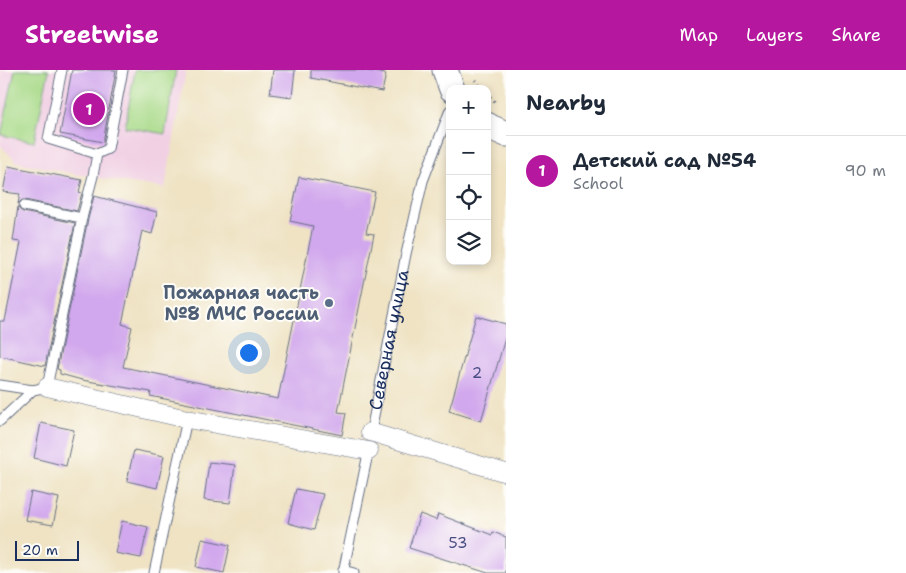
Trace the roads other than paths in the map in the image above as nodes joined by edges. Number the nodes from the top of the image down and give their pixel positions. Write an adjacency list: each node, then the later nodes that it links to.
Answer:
1 (62, 70): 8 (lane)
2 (123, 70): 8 (lane)
3 (445, 70): 4 (main road)
4 (463, 84)
5 (446, 121): 15 (lane, Северная улица)
6 (491, 127): 7 (main road)
7 (506, 134)
8 (97, 154): 10 (lane)
9 (24, 206): 10 (lane)
10 (82, 218): 12 (lane)
11 (0, 384): 12 (lane)
12 (40, 388): 13 (street); 14 (lane)
13 (187, 418): 16 (street); 19 (lane)
14 (0, 421)
15 (370, 432): 16 (lane, Северная улица); 17 (street)
16 (369, 451): 18 (lane, Северная улица)
17 (506, 473)
18 (343, 571): 20 (lane)
19 (154, 573)
20 (354, 573)

